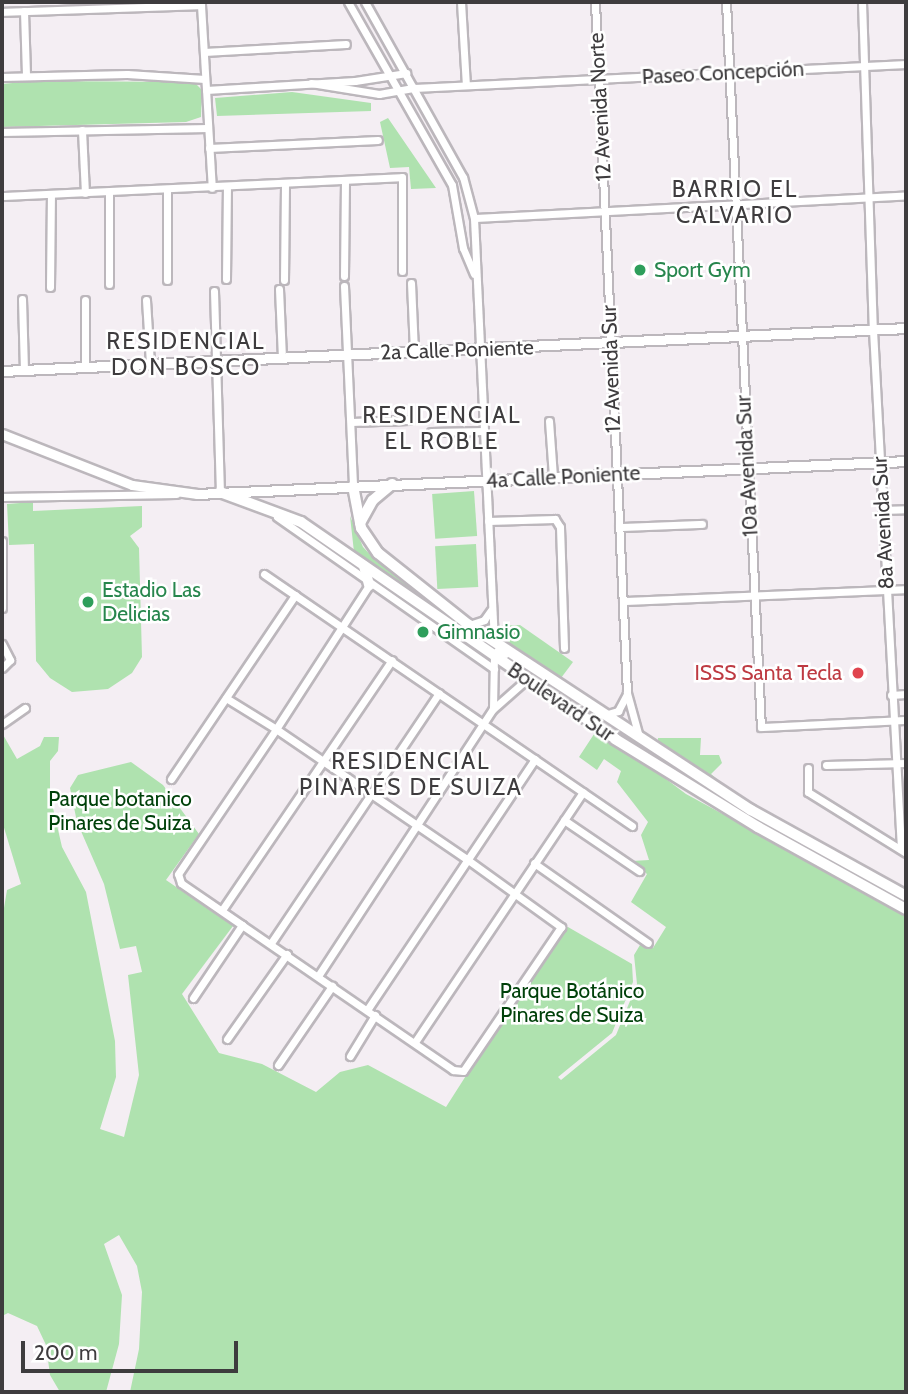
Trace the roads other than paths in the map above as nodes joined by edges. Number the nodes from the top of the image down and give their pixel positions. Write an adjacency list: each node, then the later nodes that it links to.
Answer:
1 (348, 2): 14 (street)
2 (365, 2): 13 (street)
3 (461, 2): 27 (street)
4 (595, 2): 25 (street, 12 Avenida Norte)
5 (726, 2): 19 (street, 10a Avenida Sur)
6 (862, 2): 18 (street, 8a Avenida Sur)
7 (202, 3): 8 (street); 16 (street)
8 (164, 4): 9 (street)
9 (105, 5): 10 (street)
10 (48, 6): 11 (street)
11 (24, 11): 12 (street); 21 (street)
12 (2, 12)
13 (371, 13): 14 (street); 20 (street)
14 (359, 22): 22 (street)
15 (346, 44): 16 (street)
16 (204, 52): 24 (street)
17 (906, 64): 18 (street, Paseo Concepción)
18 (865, 66): 19 (street, Paseo Concepción); 46 (street, 8a Avenida Sur)
19 (730, 72): 25 (street, Paseo Concepción); 47 (street, 10a Avenida Sur)
20 (406, 73): 22 (street); 28 (street)
21 (26, 75): 23 (street); 24 (street)
22 (389, 76): 26 (street); 30 (street)
23 (2, 77)
24 (205, 79): 29 (street)
25 (599, 79): 27 (street, Paseo Concepción); 48 (street, 12 Avenida Norte)
26 (312, 83): 29 (street); 30 (street, Paseo Concepción)
27 (466, 85): 28 (street, Paseo Concepción)
28 (414, 88): 30 (street, Paseo Concepción); 49 (street)
29 (206, 90): 31 (street)
30 (398, 90): 52 (street)
31 (208, 128): 32 (street); 35 (street)
32 (82, 130): 33 (street); 42 (street)
33 (2, 132)
34 (378, 140): 35 (street)
35 (209, 148): 39 (street)
36 (345, 181): 37 (street); 50 (street); 51 (street)
37 (285, 183): 38 (street); 54 (street)
38 (227, 187): 39 (street); 53 (street)
39 (212, 188): 40 (street)
40 (167, 191): 41 (street); 55 (street)
41 (109, 192): 42 (street); 57 (street)
42 (85, 193): 43 (street)
43 (51, 195): 45 (street); 58 (street)
44 (906, 195): 46 (street)
45 (2, 196)
46 (869, 197): 47 (street); 66 (street, 8a Avenida Sur)
47 (737, 205): 48 (street); 67 (street, 10a Avenida Sur)
48 (605, 211): 49 (street); 68 (street, 12 Avenida Sur)
49 (474, 218): 52 (street)
50 (402, 271)
51 (344, 276)
52 (475, 278): 69 (street)
53 (226, 279)
54 (284, 279)
55 (167, 280)
56 (411, 283): 70 (street)
57 (109, 284)
58 (50, 286)
59 (344, 286): 71 (street)
60 (279, 289): 72 (street)
61 (214, 291): 73 (street)
62 (22, 299): 76 (street)
63 (85, 300): 75 (street)
64 (146, 300): 74 (street)
65 (906, 328): 66 (main road, 2a Calle Poniente)
66 (873, 330): 67 (main road, 2a Calle Poniente); 85 (street, 8a Avenida Sur)
67 (740, 336): 68 (main road, 2a Calle Poniente); 86 (street, 10a Avenida Sur)
68 (608, 343): 69 (main road, 2a Calle Poniente); 87 (street, 12 Avenida Sur)
69 (477, 348): 70 (main road, 2a Calle Poniente); 81 (street)
70 (414, 351): 71 (main road, 2a Calle Poniente)
71 (346, 355): 72 (main road, 2a Calle Poniente); 80 (street)
72 (282, 358): 73 (main road, 2a Calle Poniente)
73 (215, 362): 74 (main road, 2a Calle Poniente); 92 (street)
74 (150, 364): 75 (main road, 2a Calle Poniente)
75 (85, 367): 76 (main road, 2a Calle Poniente)
76 (24, 370): 77 (main road, 2a Calle Poniente)
77 (4, 371)
78 (408, 420): 80 (street)
79 (549, 421): 88 (street)
80 (351, 422): 91 (street)
81 (484, 431): 82 (street); 89 (street)
82 (432, 432)
83 (2, 434): 93 (main road, 4a Calle Poniente)
84 (906, 461): 85 (main road, 4a Calle Poniente)
85 (880, 462): 86 (main road, 4a Calle Poniente); 97 (street, 8a Avenida Sur)
86 (747, 468): 87 (main road, 4a Calle Poniente); 110 (street, 10a Avenida Sur)
87 (615, 474): 88 (main road, 4a Calle Poniente); 101 (street, 12 Avenida Sur)
88 (553, 477): 89 (main road, 4a Calle Poniente)
89 (486, 480): 90 (main road, 4a Calle Poniente); 98 (street)
90 (392, 484): 91 (main road, 4a Calle Poniente); 99 (highway)
91 (353, 486): 92 (main road, 4a Calle Poniente); 99 (highway, Boulevard Sur)
92 (220, 492): 93 (main road, 4a Calle Poniente); 95 (highway, Boulevard Sur)
93 (197, 494): 94 (street)
94 (2, 497)
95 (266, 506): 104 (highway, Boulevard Sur); 106 (street)
96 (906, 509): 97 (street)
97 (883, 510): 108 (street, 8a Avenida Sur)
98 (488, 521): 112 (street); 118 (street)
99 (360, 523): 114 (highway, Boulevard Sur)
100 (702, 524): 101 (street)
101 (619, 527): 111 (street, 12 Avenida Sur)
102 (2, 541): 103 (street)
103 (2, 556): 113 (street)
104 (364, 566): 106 (highway); 119 (highway, Boulevard Sur)
105 (264, 574): 109 (street)
106 (369, 585): 115 (street); 123 (street)
107 (906, 589): 108 (street)
108 (886, 590): 110 (street); 128 (street, 8a Avenida Sur)
109 (295, 596): 115 (street); 129 (street)
110 (754, 596): 111 (street); 134 (street, 10a Avenida Sur)
111 (623, 601): 126 (street, 12 Avenida Sur)
112 (492, 602): 114 (street); 116 (street)
113 (3, 606)
114 (469, 625): 116 (highway, Boulevard Sur)
115 (343, 627): 121 (street); 137 (street)
116 (495, 643): 120 (highway, Boulevard Sur)
117 (2, 644): 122 (street)
118 (564, 648)
119 (494, 656): 120 (street); 123 (street); 124 (highway, Boulevard Sur)
120 (514, 656): 132 (highway, Boulevard Sur)
121 (392, 660): 125 (street); 140 (street)
122 (2, 668)
123 (494, 669): 131 (street)
124 (528, 678): 131 (street); 159 (highway, Boulevard Sur)
125 (439, 693): 136 (street); 147 (street)
126 (627, 693): 132 (street); 138 (street, 12 Avenida Sur)
127 (906, 694): 128 (street)
128 (891, 695): 134 (street, 8a Avenida Sur)
129 (226, 698): 137 (street); 145 (street)
130 (25, 708): 135 (street)
131 (493, 709): 136 (street)
132 (604, 715): 138 (highway, Boulevard Sur)
133 (906, 720): 134 (street)
134 (892, 721): 141 (street, 8a Avenida Sur)
135 (2, 724)
136 (485, 724): 139 (street); 152 (street)
137 (276, 729): 140 (street); 160 (street)
138 (640, 740): 158 (highway, Boulevard Sur)
139 (536, 759): 146 (street); 154 (street)
140 (324, 761): 147 (street); 160 (street)
141 (895, 764): 142 (street); 143 (street); 148 (street, 8a Avenida Sur)
142 (906, 764)
143 (826, 765)
144 (808, 768): 153 (street)
145 (171, 779)
146 (583, 792): 150 (street); 151 (street)
147 (370, 794): 152 (street); 162 (street)
148 (897, 798): 149 (street); 153 (street, 8a Avenida Sur)
149 (906, 803)
150 (564, 820): 155 (street); 156 (street)
151 (632, 825)
152 (416, 826): 154 (street); 165 (street)
153 (904, 851)
154 (468, 860): 157 (street); 168 (street)
155 (534, 863): 157 (street); 163 (street)
156 (639, 871)
157 (515, 894): 171 (street); 171 (street)
158 (906, 896)
159 (906, 909)
160 (222, 910): 161 (street)
161 (243, 925): 162 (street); 167 (street)
162 (271, 943): 164 (street)
163 (648, 943)
164 (287, 954): 165 (street); 170 (street)
165 (318, 976): 166 (street)
166 (332, 986): 168 (street); 173 (street)
167 (193, 998)
168 (367, 1010): 169 (street)
169 (375, 1016): 171 (street); 172 (street)
170 (227, 1039)
171 (415, 1042)
172 (350, 1056)
173 (278, 1065)

